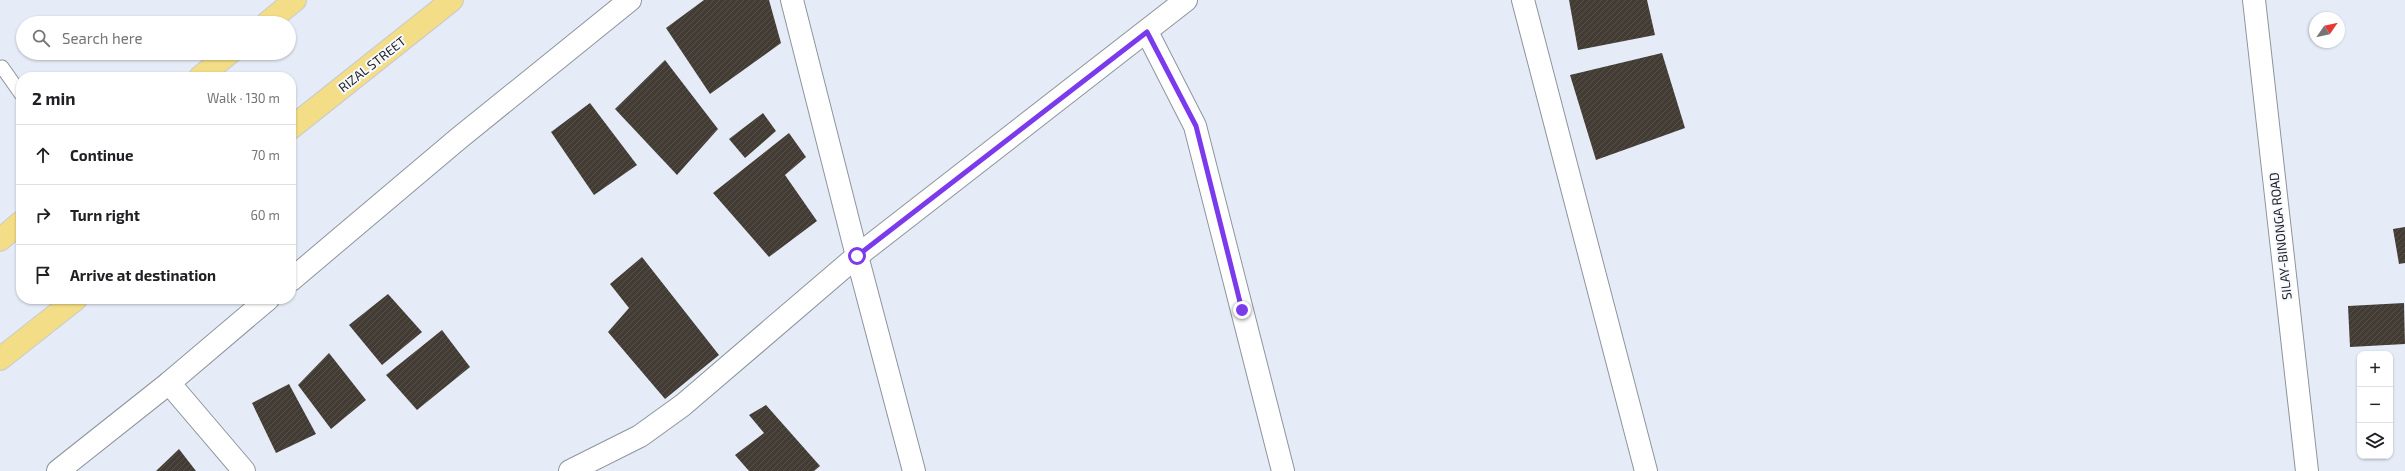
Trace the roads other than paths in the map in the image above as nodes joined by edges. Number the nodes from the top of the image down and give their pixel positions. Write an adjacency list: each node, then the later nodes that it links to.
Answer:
1 (295, 0): 8 (main road)
2 (452, 0): 14 (main road, RIZAL STREET)
3 (630, 0): 18 (street)
4 (792, 0): 17 (street)
5 (1186, 0): 9 (street)
6 (1523, 0): 28 (street)
7 (2254, 0): 29 (street, SILAY-BINONGA ROAD)
8 (276, 16)
9 (1147, 32): 17 (street); 27 (street)
10 (221, 60): 12 (main road)
11 (2, 67): 13 (lane)
12 (206, 72)
13 (16, 87)
14 (296, 124)
15 (16, 226): 16 (main road)
16 (0, 240)
17 (857, 256): 23 (street); 26 (street)
18 (296, 276)
19 (70, 304): 21 (main road)
20 (262, 304): 22 (street)
21 (0, 359)
22 (169, 383): 24 (street); 25 (street)
23 (575, 470)
24 (58, 471)
25 (244, 471)
26 (914, 471)
27 (1283, 471)
28 (1646, 471)
29 (2307, 471)

